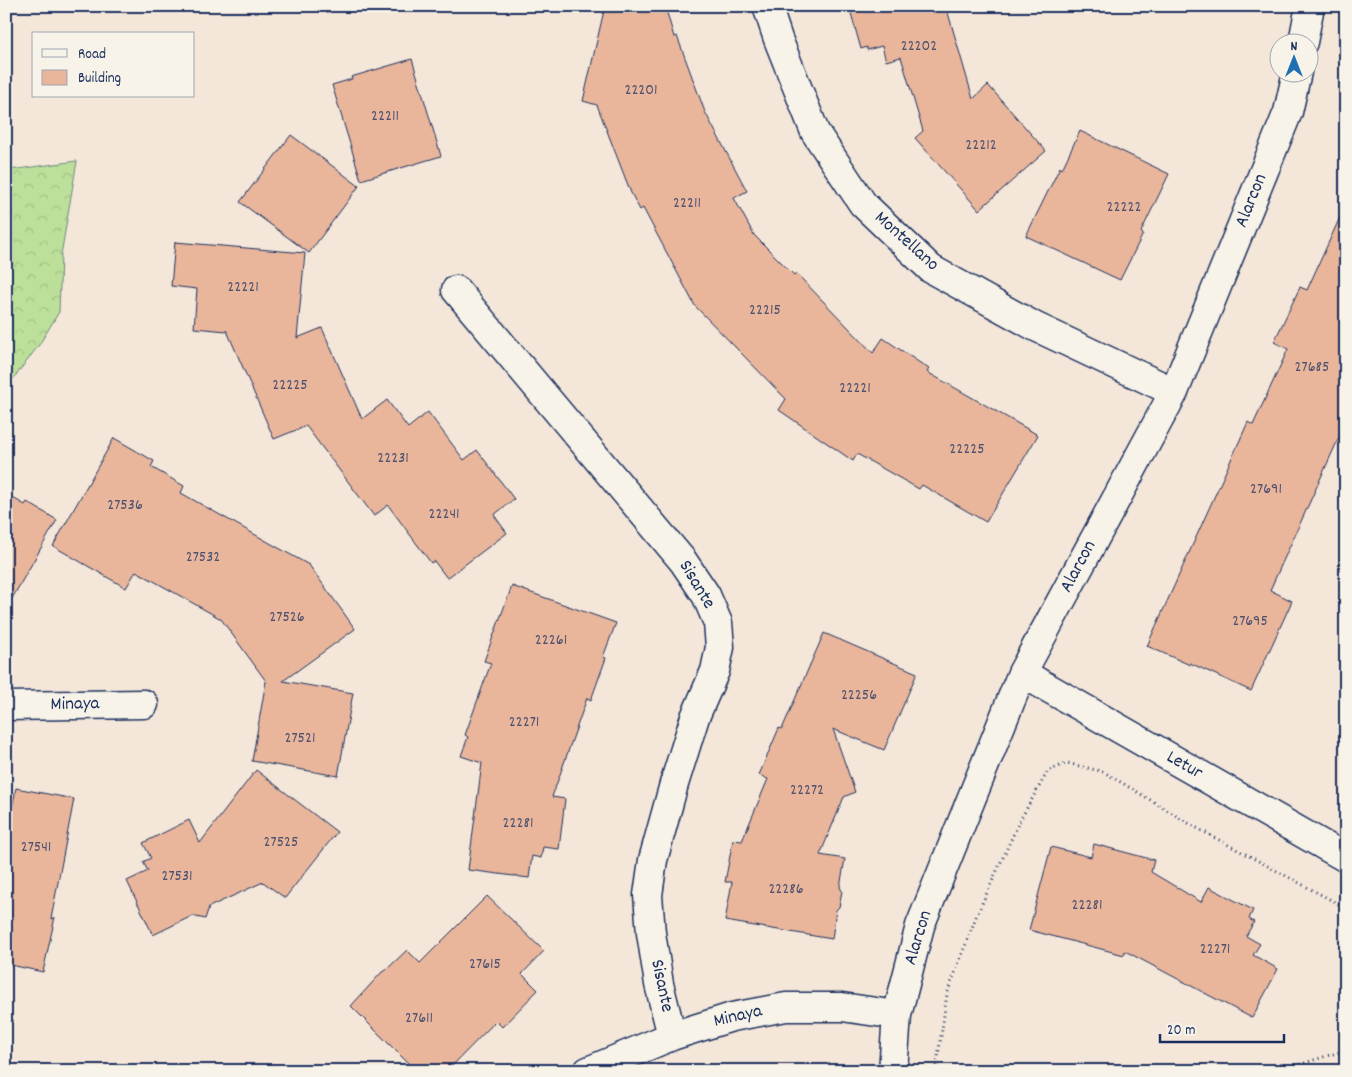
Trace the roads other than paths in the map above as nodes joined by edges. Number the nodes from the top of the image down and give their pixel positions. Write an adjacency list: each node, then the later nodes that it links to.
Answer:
1 (768, 6): 6 (street, Montellano)
2 (1310, 6): 3 (street)
3 (1305, 32)
4 (1295, 82): 6 (street, Alarcon)
5 (456, 290): 12 (street, Sisante)
6 (1174, 392): 7 (street, Alarcon)
7 (1022, 673): 10 (street, Letur); 11 (street, Alarcon)
8 (144, 704): 9 (street, Minaya)
9 (6, 706)
10 (1346, 858)
11 (896, 1015): 12 (street, Minaya); 14 (street, Alarcon)
12 (672, 1036): 13 (street, Minaya)
13 (588, 1071)
14 (893, 1071)

